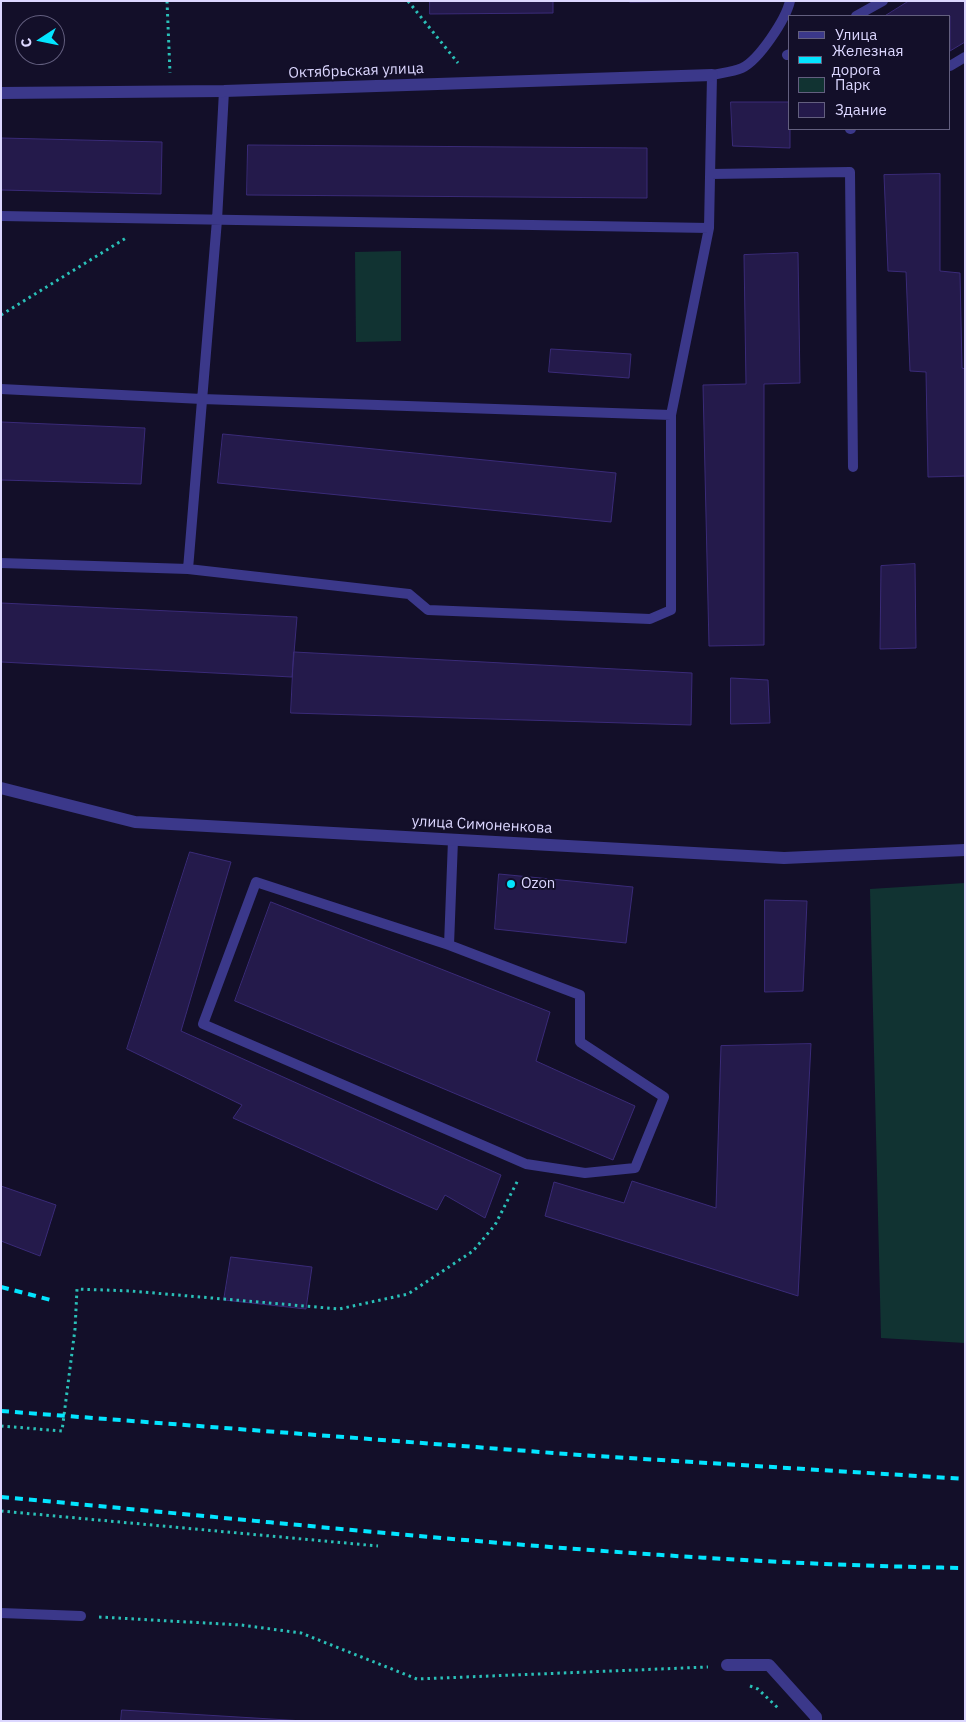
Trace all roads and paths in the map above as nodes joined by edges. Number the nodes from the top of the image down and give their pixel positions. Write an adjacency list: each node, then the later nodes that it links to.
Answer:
1 (167, 1): 11 (path)
2 (408, 1): 9 (path)
3 (790, 1): 8 (lane)
4 (883, 1): 5 (lane)
5 (858, 15)
6 (965, 57): 7 (lane)
7 (951, 65)
8 (712, 75): 9 (street, Октябрьская улица); 13 (lane)
9 (475, 83): 10 (street, Октябрьская улица)
10 (224, 91): 11 (street, Октябрьская улица); 15 (lane)
11 (170, 92): 12 (street, Октябрьская улица)
12 (1, 93)
13 (710, 174): 16 (lane); 22 (lane)
14 (1, 216): 15 (lane)
15 (217, 220): 16 (lane); 20 (lane)
16 (709, 228): 21 (lane)
17 (129, 236): 18 (path)
18 (1, 315)
19 (1, 389): 20 (lane)
20 (202, 399): 21 (lane); 24 (lane)
21 (671, 415): 24 (lane)
22 (853, 467)
23 (1, 563): 24 (lane)
24 (188, 570)
25 (1, 788): 26 (street, улица Симоненкова)
26 (453, 840): 27 (street, улица Симоненкова); 28 (lane)
27 (965, 850)
28 (449, 945): 29 (lane); 29 (lane)
29 (526, 1164): 30 (path)
30 (1, 1426)
31 (1, 1511): 32 (path)
32 (378, 1546)
33 (1, 1613): 34 (lane)
34 (81, 1616): 36 (path)
35 (727, 1666): 39 (street)
36 (714, 1670)
37 (750, 1686): 38 (path)
38 (785, 1714)
39 (816, 1721)

